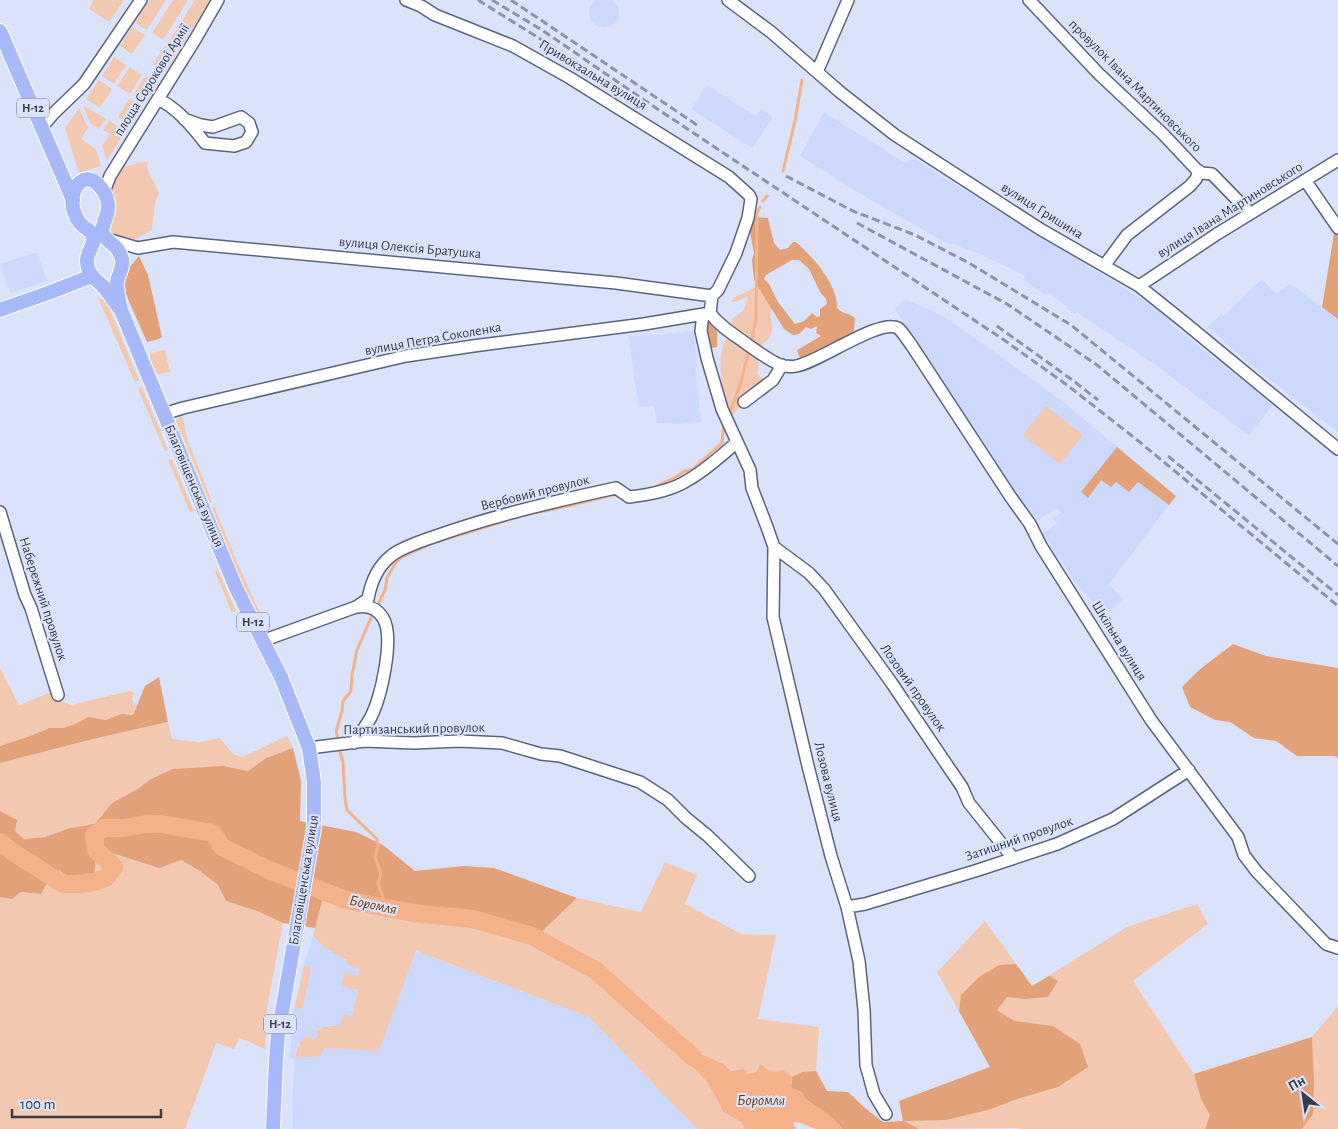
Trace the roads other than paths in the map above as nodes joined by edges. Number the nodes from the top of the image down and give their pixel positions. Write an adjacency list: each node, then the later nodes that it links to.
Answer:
1 (141, 0): 11 (street)
2 (218, 0): 9 (street, площа Сорокової Армії)
3 (406, 0): 29 (street, Привокзальна вулиця)
4 (728, 0): 8 (street, вулиця Гришина)
5 (848, 0): 8 (street)
6 (1029, 0): 14 (street, провулок Івана Мартиновського)
7 (0, 31): 11 (main road, Н-12)
8 (817, 72): 24 (street, вулиця Гришина)
9 (158, 99): 10 (street); 15 (street, площа Сорокової Армії)
10 (184, 119): 10 (street)
11 (42, 127): 13 (main road, Н-12)
12 (1338, 160): 16 (street, вулиця Івана Мартиновського)
13 (59, 168): 17 (main road, Н-12); 17 (main road)
14 (1199, 171): 19 (street, провулок Івана Мартиновського); 24 (street, провулок Івана Мартиновського)
15 (110, 176): 17 (street); 18 (street, площа Сорокової Армії)
16 (1306, 180): 19 (street, вулиця Івана Мартиновського); 20 (street)
17 (83, 182): 18 (main road, Н-12); 25 (main road)
18 (104, 192): 21 (main road)
19 (1250, 213): 27 (street, вулиця Івана Мартиновського)
20 (1338, 228)
21 (104, 232): 22 (street, вулиця Олексія Братушка); 23 (main road)
22 (138, 248): 23 (street); 29 (street, вулиця Олексія Братушка)
23 (122, 262): 26 (main road, Благовіщенська вулиця / Н-12)
24 (1104, 266): 27 (street, вулиця Гришина)
25 (92, 276): 28 (main road, Благовіщенська вулиця / Н-12); 30 (main road)
26 (117, 282): 28 (main road); 31 (main road, Благовіщенська вулиця / Н-12)
27 (1139, 286): 37 (street, вулиця Гришина)
28 (104, 288): 31 (main road, Благовіщенська вулиця / Н-12)
29 (712, 296): 32 (street, Лозова вулиця)
30 (0, 310)
31 (120, 310): 35 (main road, Благовіщенська вулиця / Н-12)
32 (707, 314): 33 (street); 35 (street, вулиця Петра Соколенка); 36 (street, Лозова вулиця)
33 (782, 365): 34 (street); 45 (street, Шкільна вулиця)
34 (744, 402)
35 (164, 414): 41 (main road, Благовіщенська вулиця / Н-12)
36 (737, 442): 39 (street, Лозова вулиця); 40 (street, Вербовий провулок)
37 (1338, 449)
38 (0, 512): 42 (street, Набережний провулок)
39 (774, 547): 46 (street, Лозовий провулок); 48 (street, Лозова вулиця)
40 (356, 606): 41 (street); 43 (street)
41 (262, 641): 44 (main road, Благовіщенська вулиця / Н-12)
42 (58, 694)
43 (354, 743): 44 (street, Партизанський провулок); 47 (street, Партизанський провулок)
44 (309, 748): 51 (main road, Благовіщенська вулиця / Н-12)
45 (1189, 770): 46 (street, Затишний провулок); 49 (street, Шкільна вулиця)
46 (1013, 858): 48 (street, Затишний провулок)
47 (749, 876)
48 (846, 907): 50 (street, Лозова вулиця)
49 (1338, 948)
50 (886, 1114)
51 (273, 1129)

